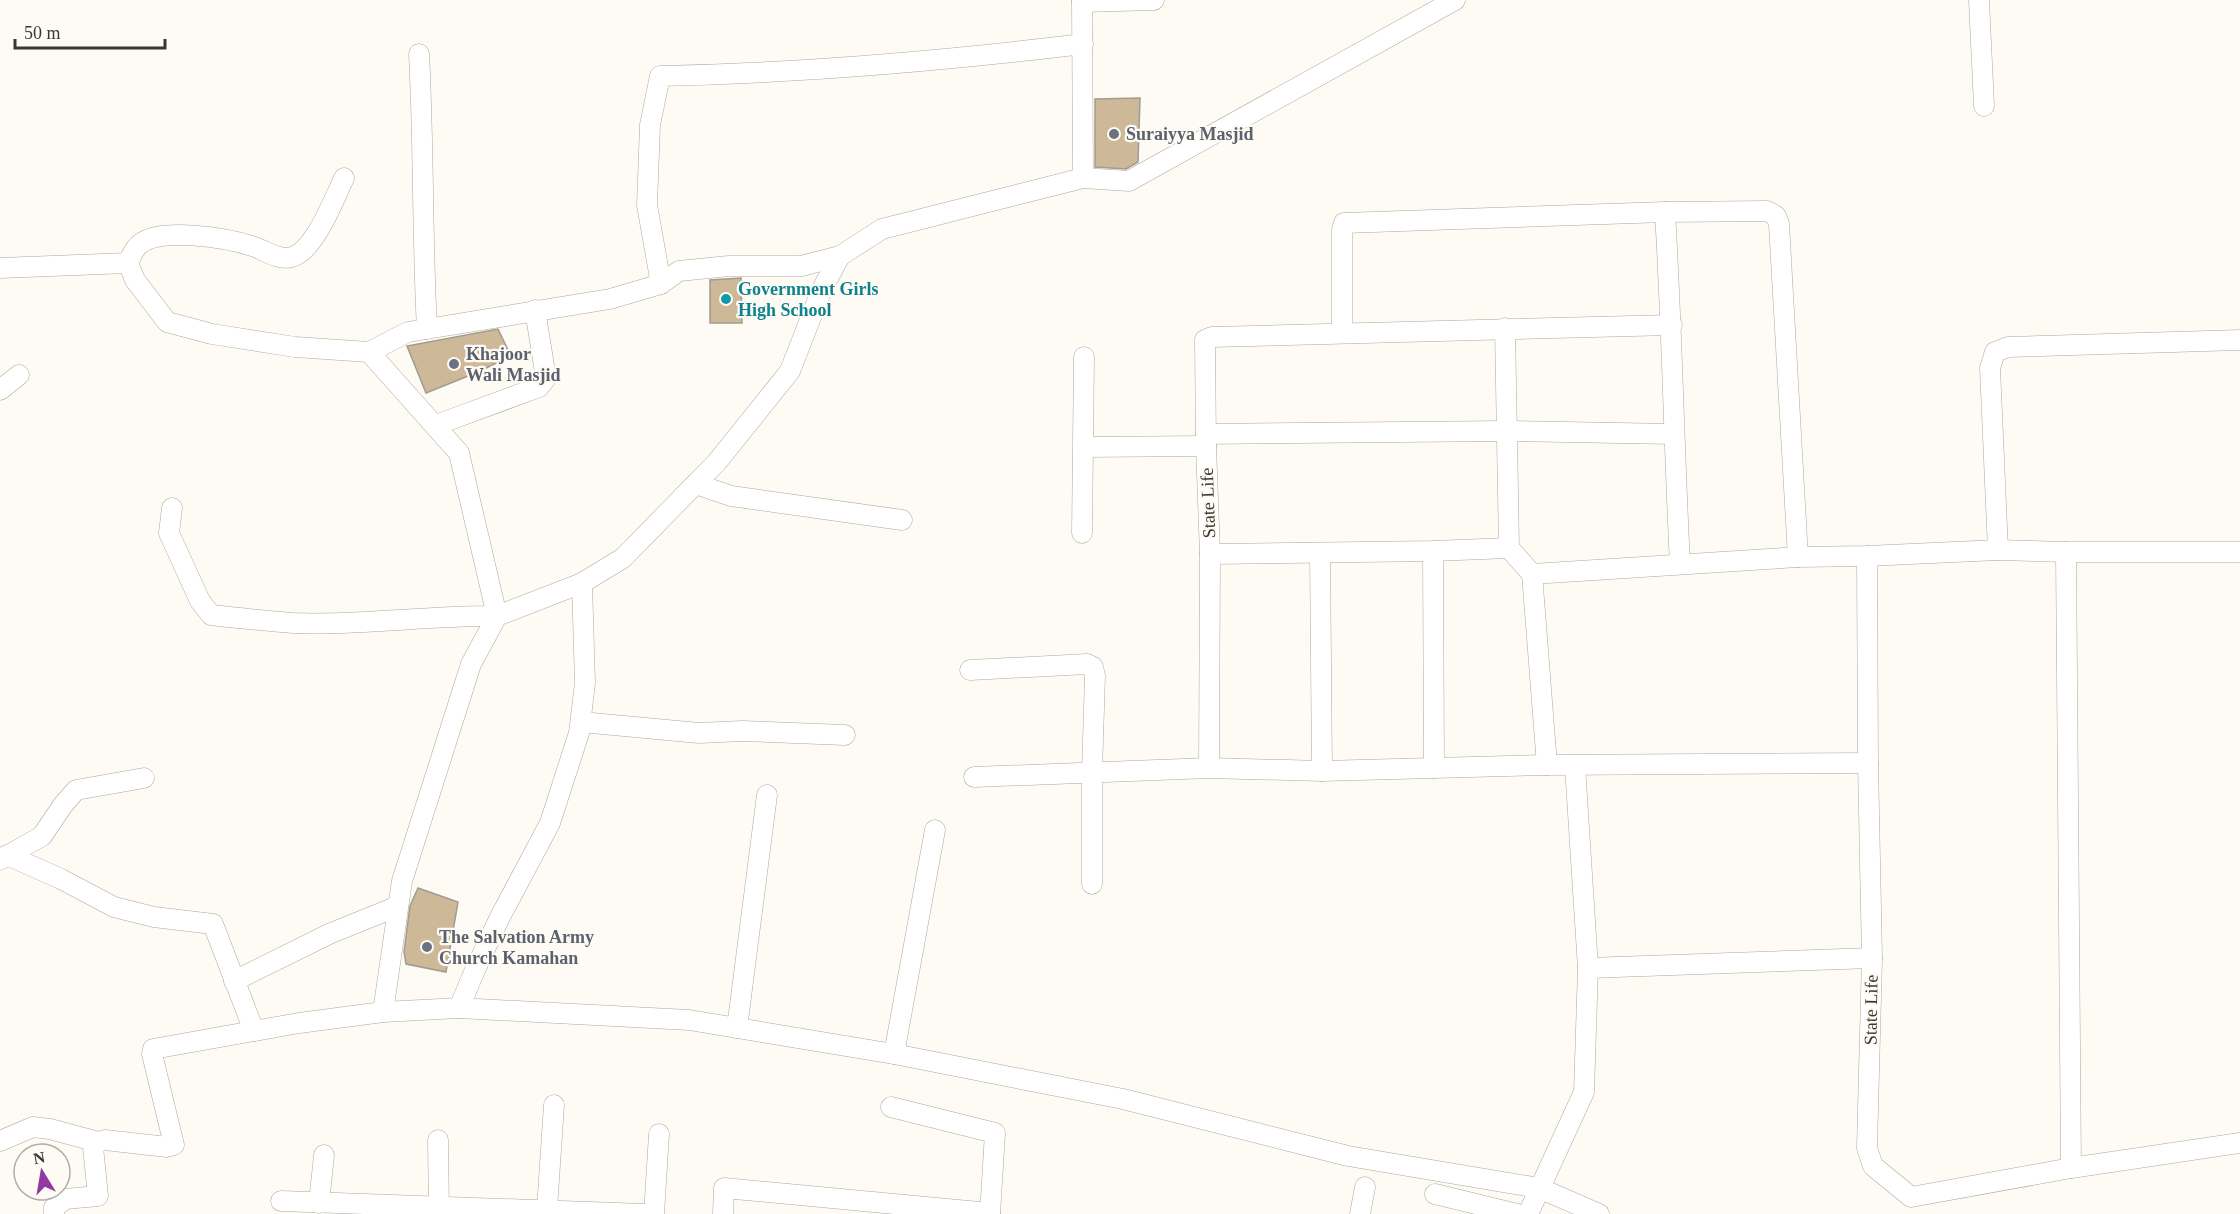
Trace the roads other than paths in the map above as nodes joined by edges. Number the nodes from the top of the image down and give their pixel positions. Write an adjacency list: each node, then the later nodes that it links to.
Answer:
1 (1154, 0): 4 (street)
2 (1455, 0): 9 (street)
3 (1979, 0): 7 (street)
4 (1082, 1): 5 (street)
5 (1083, 44): 9 (street); 14 (street)
6 (419, 54): 17 (street)
7 (1984, 106)
8 (344, 178): 12 (street)
9 (1083, 178): 11 (street)
10 (1665, 212): 16 (street); 19 (street); 42 (street)
11 (840, 256): 14 (street); 30 (street)
12 (128, 263): 13 (street); 21 (street)
13 (0, 268)
14 (661, 284): 15 (street)
15 (536, 310): 17 (street); 25 (street)
16 (1672, 325): 18 (street, State Life); 27 (street)
17 (427, 328): 21 (street)
18 (1505, 328): 19 (street, State Life); 26 (street)
19 (1342, 333): 28 (street, State Life)
20 (2240, 340): 35 (street)
21 (369, 352): 25 (street)
22 (1084, 357): 29 (street)
23 (19, 375): 24 (street)
24 (0, 390)
25 (436, 425): 46 (street)
26 (1506, 431): 27 (street); 28 (street); 34 (street)
27 (1673, 434): 43 (street)
28 (1206, 440): 29 (street); 40 (street, State Life)
29 (1084, 447): 33 (street)
30 (696, 484): 32 (street); 45 (street)
31 (172, 508): 46 (street)
32 (902, 520)
33 (1082, 532)
34 (1509, 548): 36 (street); 44 (street)
35 (1998, 550): 37 (street); 41 (street)
36 (1433, 551): 39 (street); 54 (street)
37 (2066, 552): 38 (street); 80 (street)
38 (2240, 552)
39 (1320, 553): 40 (street); 55 (street)
40 (1210, 554): 53 (street, State Life)
41 (1868, 556): 42 (street); 50 (street)
42 (1798, 557): 43 (street)
43 (1680, 564): 44 (street)
44 (1533, 574): 51 (street)
45 (582, 583): 46 (street); 48 (street)
46 (497, 616): 63 (street)
47 (970, 670): 56 (street)
48 (581, 722): 49 (street); 67 (street)
49 (845, 735)
50 (1868, 763): 52 (street); 64 (street)
51 (1547, 765): 52 (street); 54 (street)
52 (1575, 766): 65 (street)
53 (1209, 768): 55 (street); 56 (street)
54 (1434, 768): 55 (street)
55 (1322, 771)
56 (1092, 772): 57 (street); 62 (street)
57 (974, 777)
58 (144, 778): 61 (street)
59 (767, 795): 69 (street)
60 (935, 830): 71 (street)
61 (4, 857): 66 (street)
62 (1092, 884)
63 (398, 906): 66 (street); 68 (street)
64 (1872, 958): 65 (street, State Life); 80 (street, State Life)
65 (1588, 968): 82 (street)
66 (234, 981): 70 (street)
67 (459, 1008): 68 (street); 69 (street)
68 (382, 1012): 70 (street)
69 (736, 1028): 71 (street)
70 (254, 1031): 77 (street)
71 (894, 1054): 82 (street)
72 (554, 1105): 86 (street)
73 (891, 1107): 92 (street)
74 (659, 1134): 90 (street)
75 (438, 1140): 87 (street)
76 (0, 1141): 77 (street)
77 (98, 1142): 88 (street)
78 (2240, 1143): 80 (street, State Life)
79 (324, 1155): 85 (street)
80 (2071, 1168)
81 (1365, 1187): 93 (street)
82 (1539, 1188): 95 (street); 96 (street)
83 (1435, 1194): 94 (street)
84 (280, 1202): 85 (street)
85 (319, 1203): 87 (street)
86 (547, 1209): 87 (street); 89 (street)
87 (439, 1210)
88 (54, 1214)
89 (644, 1214)
90 (654, 1214)
91 (723, 1214): 92 (street)
92 (990, 1214)
93 (1360, 1214)
94 (1517, 1214)
95 (1528, 1214)
96 (1599, 1214)

